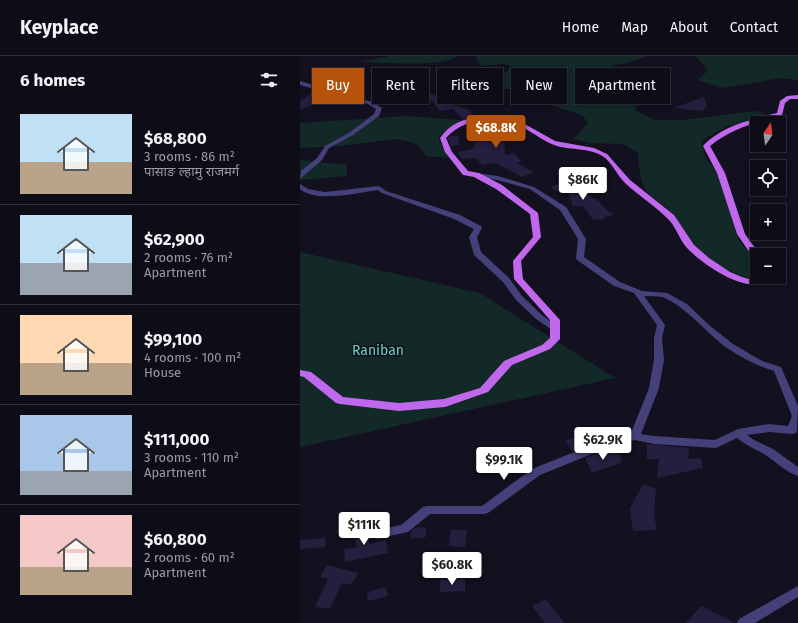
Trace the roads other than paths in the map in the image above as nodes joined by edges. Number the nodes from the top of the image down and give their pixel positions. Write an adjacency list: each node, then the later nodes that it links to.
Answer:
1 (300, 83): 4 (street)
2 (798, 97): 6 (main road)
3 (476, 175): 7 (main road); 8 (street); 9 (main road)
4 (300, 177)
5 (300, 186): 9 (street)
6 (751, 248)
7 (750, 282)
8 (637, 292): 11 (street); 12 (street)
9 (555, 328): 10 (main road)
10 (300, 373)
11 (738, 433): 12 (street); 13 (street)
12 (635, 436): 14 (street)
13 (798, 472)
14 (377, 534)
15 (798, 591): 16 (street)
16 (744, 623)

